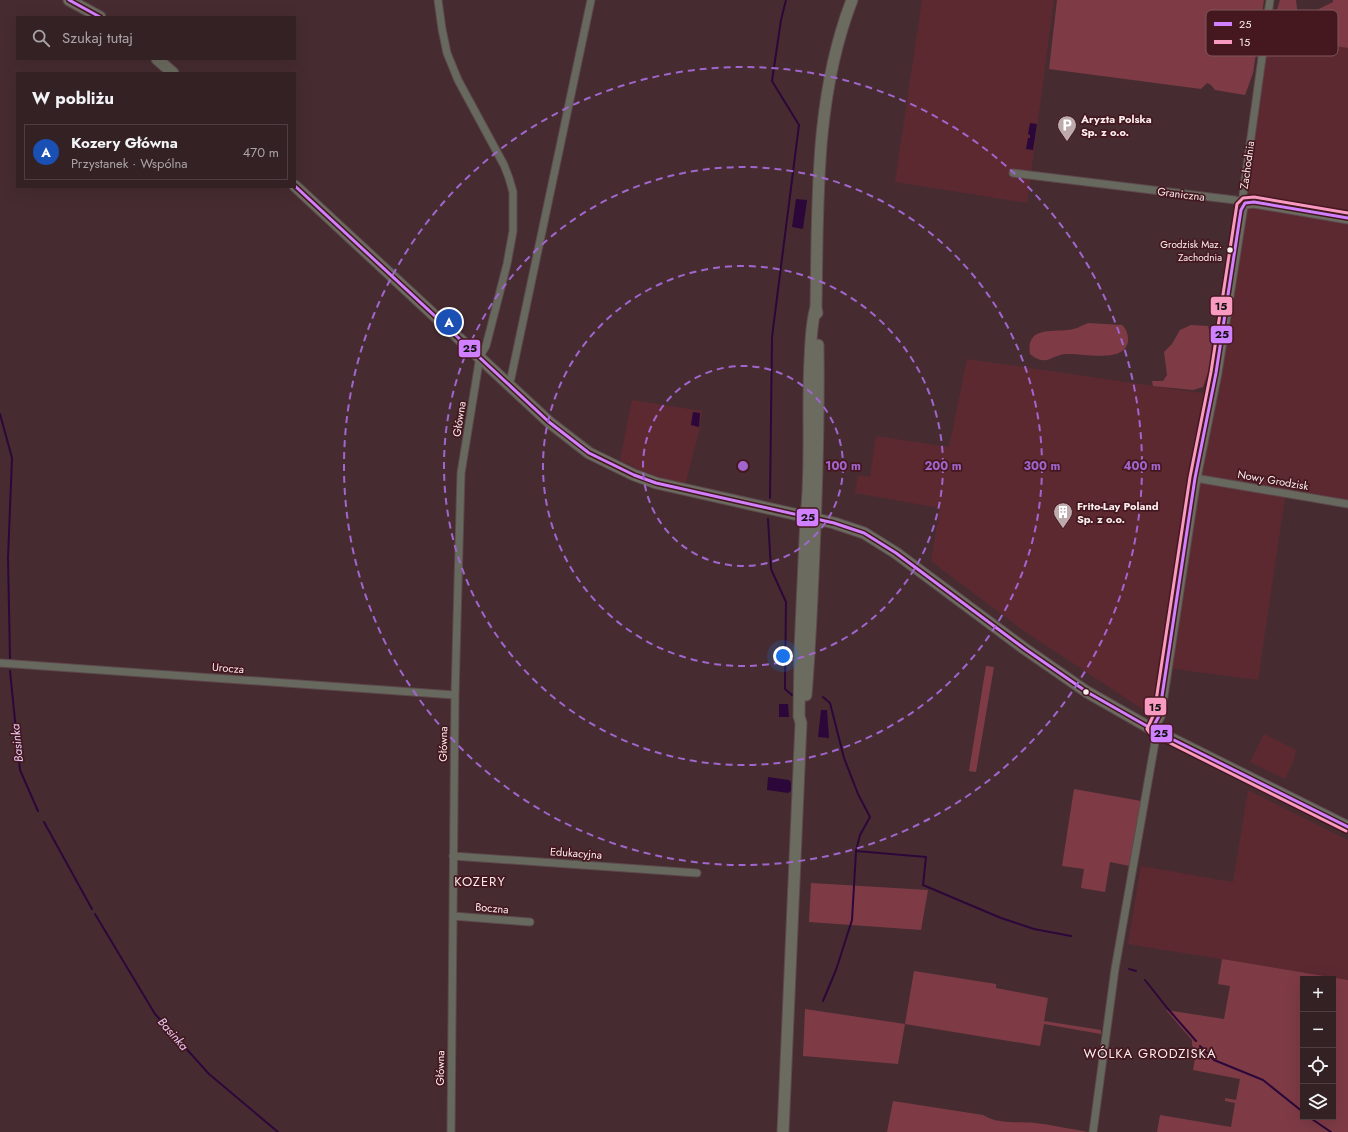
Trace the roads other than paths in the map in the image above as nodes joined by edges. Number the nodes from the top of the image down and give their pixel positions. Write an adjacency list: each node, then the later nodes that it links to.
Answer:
1 (69, 0): 7 (street)
2 (438, 0): 15 (street, Główna)
3 (591, 0): 16 (street)
4 (852, 0): 19 (street)
5 (1270, 0): 6 (street, Zachodnia)
6 (1269, 10)
7 (98, 16)
8 (1262, 56): 13 (street, Zachodnia)
9 (158, 60): 10 (street)
10 (172, 72)
11 (1014, 173): 13 (street, Graniczna)
12 (296, 187): 15 (street)
13 (1244, 204): 14 (street, Graniczna); 17 (street, Zachodnia)
14 (1348, 218)
15 (480, 358): 16 (street); 21 (street, Główna)
16 (508, 385): 19 (street)
17 (1195, 478): 18 (street, Nowy Grodzisk); 22 (street, Zachodnia)
18 (1348, 504)
19 (810, 518): 22 (street); 29 (street)
20 (0, 663): 21 (street, Urocza)
21 (455, 695): 24 (street, Główna)
22 (1155, 730): 23 (street); 30 (street)
23 (1348, 827)
24 (453, 856): 25 (street, Edukacyjna); 26 (street, Główna)
25 (696, 873)
26 (453, 916): 27 (street, Boczna); 28 (street, Główna)
27 (530, 922)
28 (450, 1132)
29 (782, 1132)
30 (1093, 1132)

